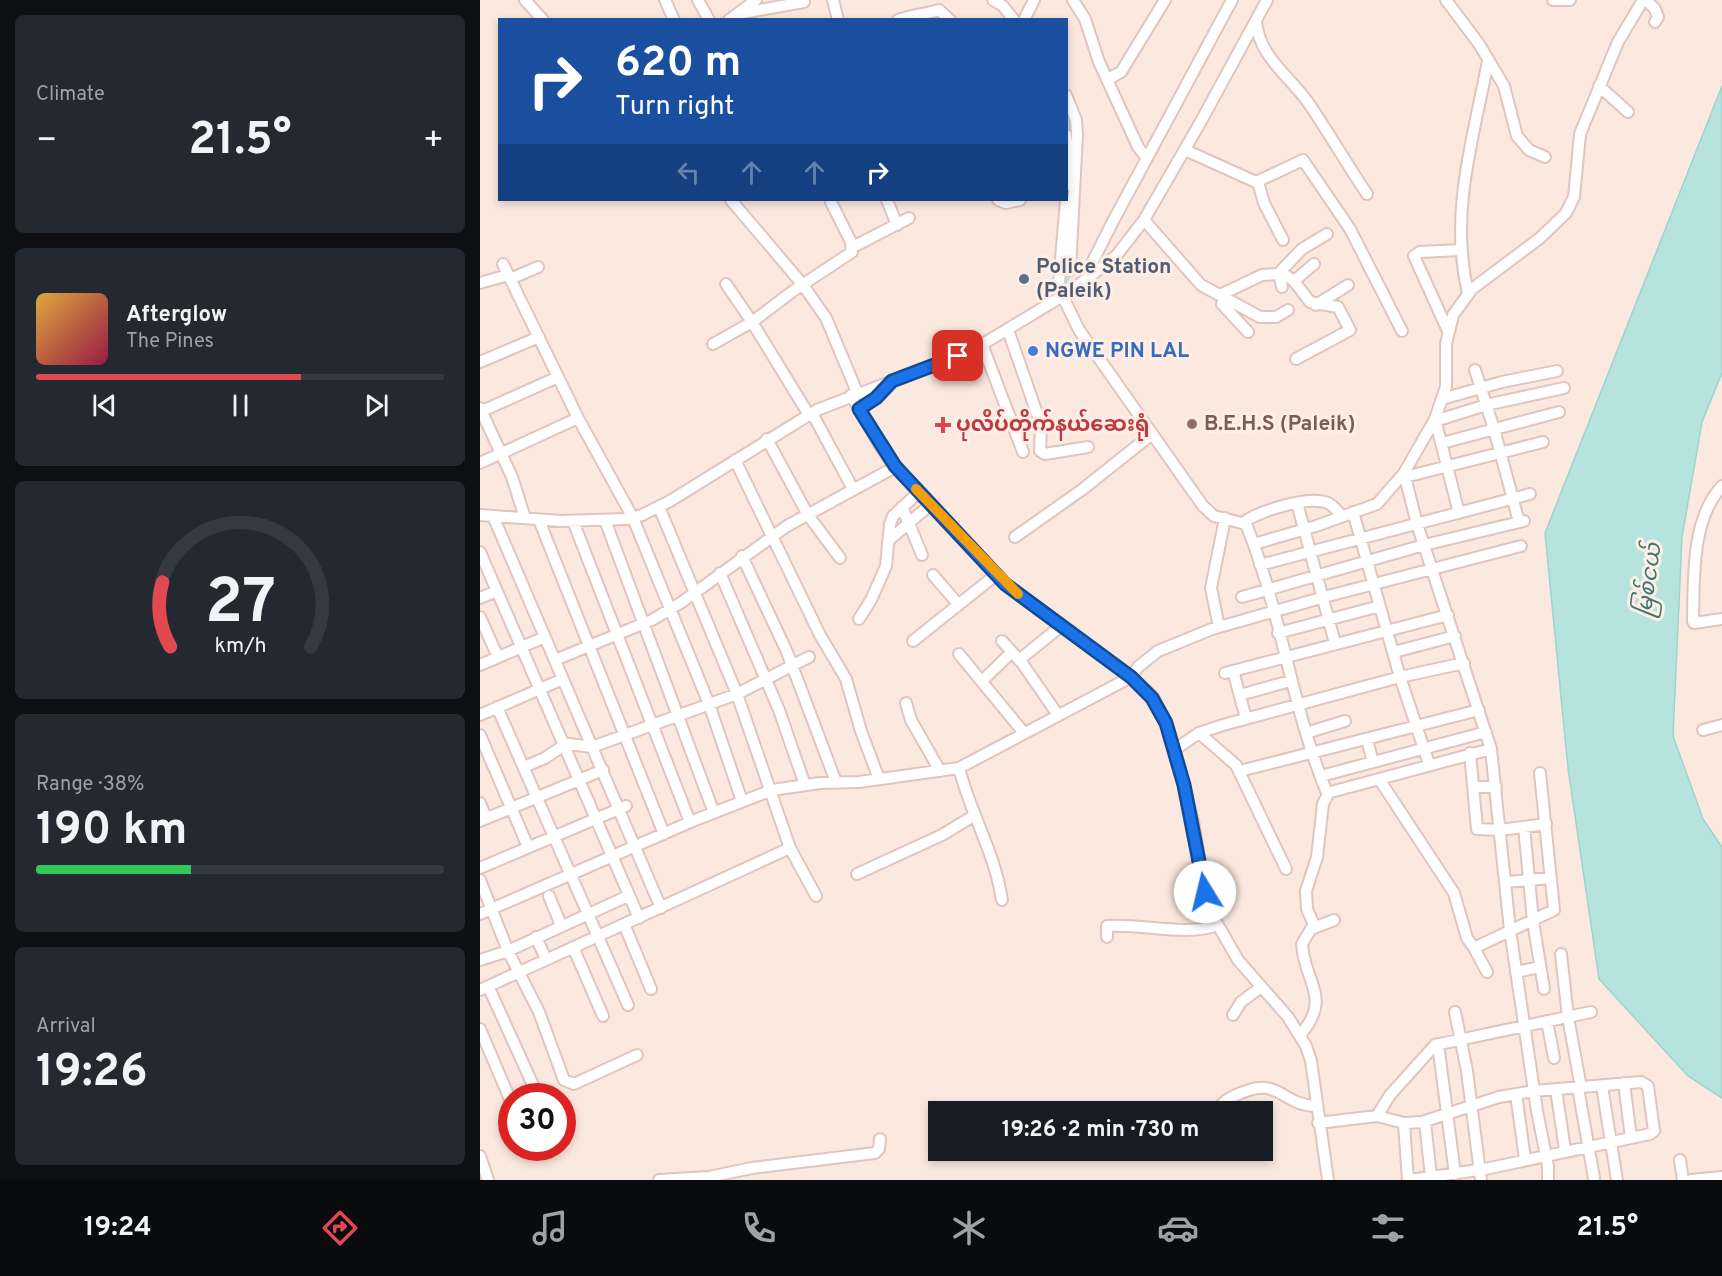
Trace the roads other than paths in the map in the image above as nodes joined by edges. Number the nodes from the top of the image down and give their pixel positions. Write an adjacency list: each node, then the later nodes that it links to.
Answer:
1 (525, 0): 19 (street)
2 (665, 0): 20 (street)
3 (698, 0): 21 (street)
4 (756, 0): 18 (street)
5 (833, 0): 22 (street)
6 (993, 0): 25 (street)
7 (1034, 0): 26 (street)
8 (1073, 0): 30 (street)
9 (1165, 0): 30 (street)
10 (1232, 0): 36 (street)
11 (1446, 0): 29 (street)
12 (1553, 0): 13 (street)
13 (1570, 0)
14 (1644, 0): 28 (street); 31 (street)
15 (804, 2): 18 (street)
16 (1262, 2): 27 (street)
17 (937, 5): 23 (street); 24 (street)
18 (736, 11)
19 (541, 18)
20 (673, 18)
21 (708, 18)
22 (838, 18)
23 (904, 18)
24 (948, 18)
25 (1021, 18)
26 (1023, 18)
27 (1256, 21): 34 (street); 40 (street)
28 (1655, 22)
29 (1488, 61): 37 (street); 53 (street)
30 (1108, 79): 36 (street)
31 (1599, 86): 33 (street); 66 (street)
32 (1068, 100): 56 (street)
33 (1628, 112)
34 (1185, 150): 39 (street); 48 (street)
35 (1068, 154): 38 (street)
36 (1146, 157): 59 (street)
37 (1545, 157)
38 (1068, 171)
39 (1258, 182): 51 (street); 73 (street)
40 (1367, 194)
41 (732, 201): 63 (street)
42 (887, 201): 49 (street)
43 (1001, 201): 44 (street)
44 (1015, 201)
45 (1066, 201): 67 (street)
46 (831, 202): 52 (street)
47 (909, 218): 49 (street)
48 (1144, 220): 59 (street); 68 (street)
49 (897, 225): 52 (street)
50 (1327, 234): 57 (street)
51 (1283, 240)
52 (853, 247): 63 (street)
53 (1460, 250): 66 (street); 74 (street)
54 (1314, 264): 60 (street)
55 (538, 267): 58 (street)
56 (1070, 270)
57 (1280, 272): 60 (street); 65 (street); 68 (street)
58 (507, 273): 61 (street); 76 (street)
59 (1090, 278): 67 (street)
60 (1294, 281): 69 (street)
61 (480, 283)
62 (726, 284): 71 (street)
63 (803, 285): 71 (street); 87 (street)
64 (1348, 285): 69 (street)
65 (1282, 287)
66 (1468, 293): 74 (street)
67 (1063, 297): 72 (street); 97 (street)
68 (1222, 299): 70 (street); 75 (street)
69 (1321, 304): 79 (street)
70 (1288, 310)
71 (752, 322): 77 (street); 93 (street)
72 (1008, 330): 78 (street); 101 (street)
73 (1402, 331)
74 (1449, 331): 88 (street)
75 (1248, 332)
76 (538, 337): 80 (street); 83 (street)
77 (714, 344)
78 (982, 344): 84 (street); 102 (street)
79 (1296, 359)
80 (480, 362)
81 (1475, 370): 85 (street)
82 (1557, 371): 85 (street)
83 (558, 377): 91 (street); 94 (street)
84 (892, 381): 87 (street); 90 (street)
85 (1481, 388): 88 (street); 89 (street)
86 (1564, 388): 89 (street)
87 (854, 394): 90 (street); 93 (street)
88 (1442, 399): 95 (street)
89 (1486, 405): 95 (street); 96 (street)
90 (859, 409): 107 (street)
91 (481, 410): 104 (street)
92 (1559, 412): 96 (street)
93 (810, 414): 98 (street); 111 (street)
94 (578, 418): 104 (street); 125 (street)
95 (1435, 420): 100 (street); 109 (street)
96 (1494, 429): 100 (street); 103 (street)
97 (1152, 434): 126 (street); 135 (street)
98 (767, 439): 105 (street); 120 (street)
99 (1543, 442): 103 (street)
100 (1442, 443): 108 (street)
101 (1088, 447)
102 (1023, 452)
103 (1501, 453): 108 (street); 114 (street)
104 (502, 454): 106 (street); 124 (street)
105 (735, 459): 117 (street); 134 (street)
106 (480, 463)
107 (895, 466): 111 (street); 112 (street)
108 (1449, 466): 109 (street); 119 (street)
109 (1405, 475): 121 (street); 131 (street)
110 (1722, 486): 167 (street)
111 (853, 489): 120 (street)
112 (919, 492): 116 (street); 118 (street)
113 (1530, 494): 114 (street)
114 (1513, 498): 119 (street); 139 (street)
115 (1297, 503): 121 (street); 130 (street); 133 (street)
116 (930, 505): 132 (street); 150 (street)
117 (659, 507): 125 (street); 156 (street)
118 (902, 507): 132 (street); 137 (street)
119 (1459, 513): 131 (street)
120 (808, 514): 134 (street); 145 (street)
121 (1348, 514): 133 (street); 136 (street)
122 (480, 516): 123 (street)
123 (493, 516): 124 (street); 176 (street)
124 (525, 518): 127 (street)
125 (633, 518): 128 (street); 162 (street)
126 (1225, 518): 130 (street); 171 (street)
127 (539, 520): 129 (street); 180 (street)
128 (605, 520): 129 (street); 169 (street)
129 (573, 521): 174 (street)
130 (1244, 522): 138 (street)
131 (1417, 524): 136 (street); 139 (street)
132 (909, 526): 137 (street); 143 (street)
133 (1304, 530): 138 (street); 142 (street)
134 (772, 537): 144 (street); 239 (street)
135 (1015, 537)
136 (1361, 538): 142 (street); 146 (street)
137 (890, 540): 166 (street)
138 (1254, 544): 147 (street)
139 (1424, 545): 146 (street); 148 (street)
140 (1521, 546): 148 (street)
141 (480, 552): 155 (street)
142 (1310, 552): 147 (street); 152 (street)
143 (922, 555)
144 (742, 556): 149 (street); 191 (street)
145 (840, 558)
146 (1367, 560): 152 (street); 153 (street)
147 (1260, 566): 154 (street)
148 (1432, 568): 153 (street); 164 (street)
149 (720, 573): 156 (street); 195 (street)
150 (997, 574): 160 (street); 170 (street)
151 (933, 575): 160 (street)
152 (1316, 575): 154 (street); 158 (street)
153 (1374, 584): 158 (street); 161 (street)
154 (1266, 589): 157 (street); 163 (street)
155 (496, 591): 159 (street); 181 (street)
156 (696, 592): 162 (street); 199 (street)
157 (1242, 597)
158 (1323, 597): 163 (street); 168 (street)
159 (480, 598)
160 (958, 604): 177 (street)
161 (1380, 606): 168 (street); 172 (street)
162 (671, 609): 169 (street); 202 (street)
163 (1273, 612): 171 (street); 173 (street)
164 (1448, 615): 172 (street); 175 (street)
165 (480, 617): 185 (street)
166 (859, 619)
167 (1722, 619)
168 (1329, 620): 173 (street); 179 (street)
169 (645, 623): 174 (street); 207 (street)
170 (1061, 626): 184 (street); 192 (street)
171 (1220, 627): 192 (street)
172 (1387, 630): 179 (street); 182 (street)
173 (1278, 633): 187 (street)
174 (616, 635): 180 (street); 211 (street)
175 (1455, 636): 182 (street); 189 (street)
176 (545, 638): 181 (street); 188 (street)
177 (913, 640)
178 (1002, 641): 184 (street)
179 (1335, 643): 187 (street)
180 (588, 646): 188 (street); 218 (street)
181 (521, 647): 185 (street); 198 (street)
182 (1394, 652): 193 (street)
183 (959, 654): 196 (street)
184 (1016, 656): 196 (street); 208 (street)
185 (498, 657): 190 (street)
186 (809, 657): 191 (street)
187 (1284, 657): 197 (street); 200 (street)
188 (555, 660): 194 (street)
189 (1464, 663): 193 (street); 205 (street)
190 (480, 665)
191 (792, 666): 195 (street); 242 (street)
192 (1131, 677): 208 (street); 226 (street)
193 (1400, 677): 203 (street); 213 (street)
194 (563, 679): 198 (street); 223 (street)
195 (767, 681): 199 (street); 243 (street)
196 (982, 681): 219 (street)
197 (1290, 681): 200 (street); 203 (street)
198 (538, 690): 204 (street); 222 (street)
199 (737, 694): 202 (street); 246 (street)
200 (1240, 695): 209 (street)
201 (906, 703): 235 (street)
202 (709, 704): 207 (street); 249 (street)
203 (1296, 705): 209 (street); 217 (street)
204 (497, 707): 206 (street); 232 (street)
205 (1479, 710): 213 (street); 215 (street)
206 (480, 715)
207 (679, 715): 211 (street); 253 (street)
208 (1058, 715): 219 (street)
209 (1246, 718): 216 (street)
210 (1345, 721): 217 (street)
211 (651, 724): 218 (street); 257 (street)
212 (1722, 725): 214 (street)
213 (1416, 727): 221 (street); 224 (street)
214 (1703, 730)
215 (1486, 732): 224 (street); 225 (street)
216 (1199, 733): 226 (street); 236 (street)
217 (1306, 733): 227 (street)
218 (623, 734): 223 (street); 261 (street)
219 (1024, 734): 233 (street)
220 (480, 735): 252 (street)
221 (1367, 740): 227 (street); 230 (street)
222 (562, 745): 223 (street); 229 (street); 232 (street)
223 (593, 748): 229 (street); 234 (street)
224 (1424, 748): 230 (street); 231 (street)
225 (1491, 749): 228 (street); 244 (street)
226 (1174, 750): 288 (street)
227 (1313, 753): 236 (street); 238 (street)
228 (1470, 753): 231 (street); 245 (street)
229 (567, 757): 241 (street)
230 (1373, 762): 238 (street)
231 (1429, 764): 240 (street)
232 (524, 767): 248 (street)
233 (959, 768): 235 (street); 254 (street)
234 (603, 770): 241 (street); 251 (street)
235 (940, 771): 239 (street)
236 (1240, 771): 268 (street)
237 (1540, 773): 258 (street)
238 (1321, 776): 247 (street)
239 (879, 779): 242 (street)
240 (1379, 779): 247 (street); 295 (street)
241 (579, 780): 248 (street); 255 (street)
242 (836, 782): 243 (street)
243 (805, 785): 246 (street)
244 (1496, 786): 245 (street); 260 (street)
245 (1473, 787): 260 (street)
246 (772, 790): 249 (street); 265 (street)
247 (1328, 794): 289 (street)
248 (537, 797): 252 (street); 262 (street)
249 (742, 801): 253 (street)
250 (480, 803): 256 (street)
251 (623, 807): 255 (street); 263 (street)
252 (511, 808): 256 (street); 264 (street)
253 (714, 813): 257 (street)
254 (975, 815): 270 (street); 278 (street)
255 (595, 818): 262 (street); 266 (street)
256 (483, 819)
257 (690, 822): 261 (street)
258 (1546, 824): 259 (street); 271 (street)
259 (1524, 827): 260 (street); 273 (street)
260 (1500, 830): 274 (street)
261 (664, 834): 263 (street)
262 (553, 836): 264 (street); 269 (street)
263 (635, 846): 266 (street); 280 (street)
264 (528, 847): 267 (street)
265 (790, 848): 277 (street); 280 (street)
266 (611, 856): 269 (street); 276 (street)
267 (480, 868)
268 (1286, 869)
269 (570, 874): 279 (street); 282 (street)
270 (857, 874)
271 (1551, 878): 273 (street); 285 (street)
272 (480, 880): 279 (street)
273 (1528, 880): 274 (street); 285 (street)
274 (1506, 882): 290 (street)
275 (549, 896): 287 (street)
276 (628, 896): 282 (street); 283 (street)
277 (816, 896)
278 (1002, 900)
279 (493, 908): 281 (street); 296 (street)
280 (661, 908): 283 (street)
281 (480, 914)
282 (586, 914): 287 (street); 291 (street)
283 (639, 918): 286 (street)
284 (1334, 920): 289 (street)
285 (1533, 921): 290 (street); 300 (street)
286 (624, 924): 291 (street); 306 (street)
287 (561, 925): 292 (street)
288 (1217, 925): 293 (street); 304 (street)
289 (1315, 927): 317 (street)
290 (1510, 930): 295 (street); 303 (street)
291 (597, 936): 294 (street); 308 (street)
292 (536, 937): 296 (street); 298 (street)
293 (1107, 937)
294 (573, 947): 298 (street); 312 (street)
295 (1474, 948): 302 (street)
296 (508, 951): 299 (street); 301 (street)
297 (1561, 954): 313 (street)
298 (546, 959): 301 (street)
299 (480, 960)
300 (1540, 967): 303 (street); 307 (street)
301 (519, 972): 305 (street); 320 (street)
302 (1487, 972)
303 (1516, 972): 315 (street)
304 (1261, 987): 311 (street); 317 (street)
305 (484, 988): 323 (street)
306 (651, 989)
307 (1544, 989)
308 (628, 1005)
309 (1592, 1011): 313 (street)
310 (1455, 1012): 318 (street)
311 (1233, 1015)
312 (603, 1016)
313 (1568, 1017): 314 (street); 326 (street)
314 (1547, 1021): 315 (street); 321 (street)
315 (1524, 1026): 318 (street); 328 (street)
316 (480, 1029): 322 (street)
317 (1300, 1035): 331 (street)
318 (1461, 1039): 319 (street); 332 (street)
319 (1438, 1044): 333 (street); 334 (street)
320 (637, 1055)
321 (1554, 1058)
322 (503, 1083)
323 (532, 1083)
324 (1624, 1083): 325 (street); 338 (street); 338 (street)
325 (1602, 1086): 326 (street); 340 (street)
326 (1580, 1088): 327 (street); 341 (street)
327 (1556, 1089): 328 (street); 342 (street)
328 (1534, 1091): 329 (street); 343 (street)
329 (1516, 1094): 332 (street); 345 (street)
330 (1226, 1101): 331 (street)
331 (1317, 1106): 336 (street)
332 (1470, 1106): 333 (street); 348 (street)
333 (1449, 1114): 335 (street); 347 (street)
334 (1377, 1116): 336 (street); 337 (street)
335 (1425, 1122): 337 (street); 349 (street)
336 (1318, 1123): 355 (street)
337 (1404, 1123): 356 (street)
338 (1631, 1138): 340 (street)
339 (880, 1139): 352 (street)
340 (1611, 1141): 341 (street); 358 (street)
341 (1587, 1146): 342 (street); 351 (street)
342 (1565, 1150): 343 (street)
343 (1545, 1155): 345 (street); 357 (street)
344 (480, 1156): 353 (street)
345 (1525, 1159): 348 (street)
346 (1680, 1160): 359 (street)
347 (1455, 1174): 348 (street); 349 (street)
348 (1480, 1175)
349 (1431, 1177): 356 (street)
350 (1722, 1177): 360 (street)
351 (1594, 1178)
352 (709, 1179): 354 (street)
353 (488, 1180)
354 (659, 1180)
355 (1328, 1180)
356 (1409, 1180)
357 (1548, 1180)
358 (1617, 1180)
359 (1683, 1180)
360 (1691, 1180)

